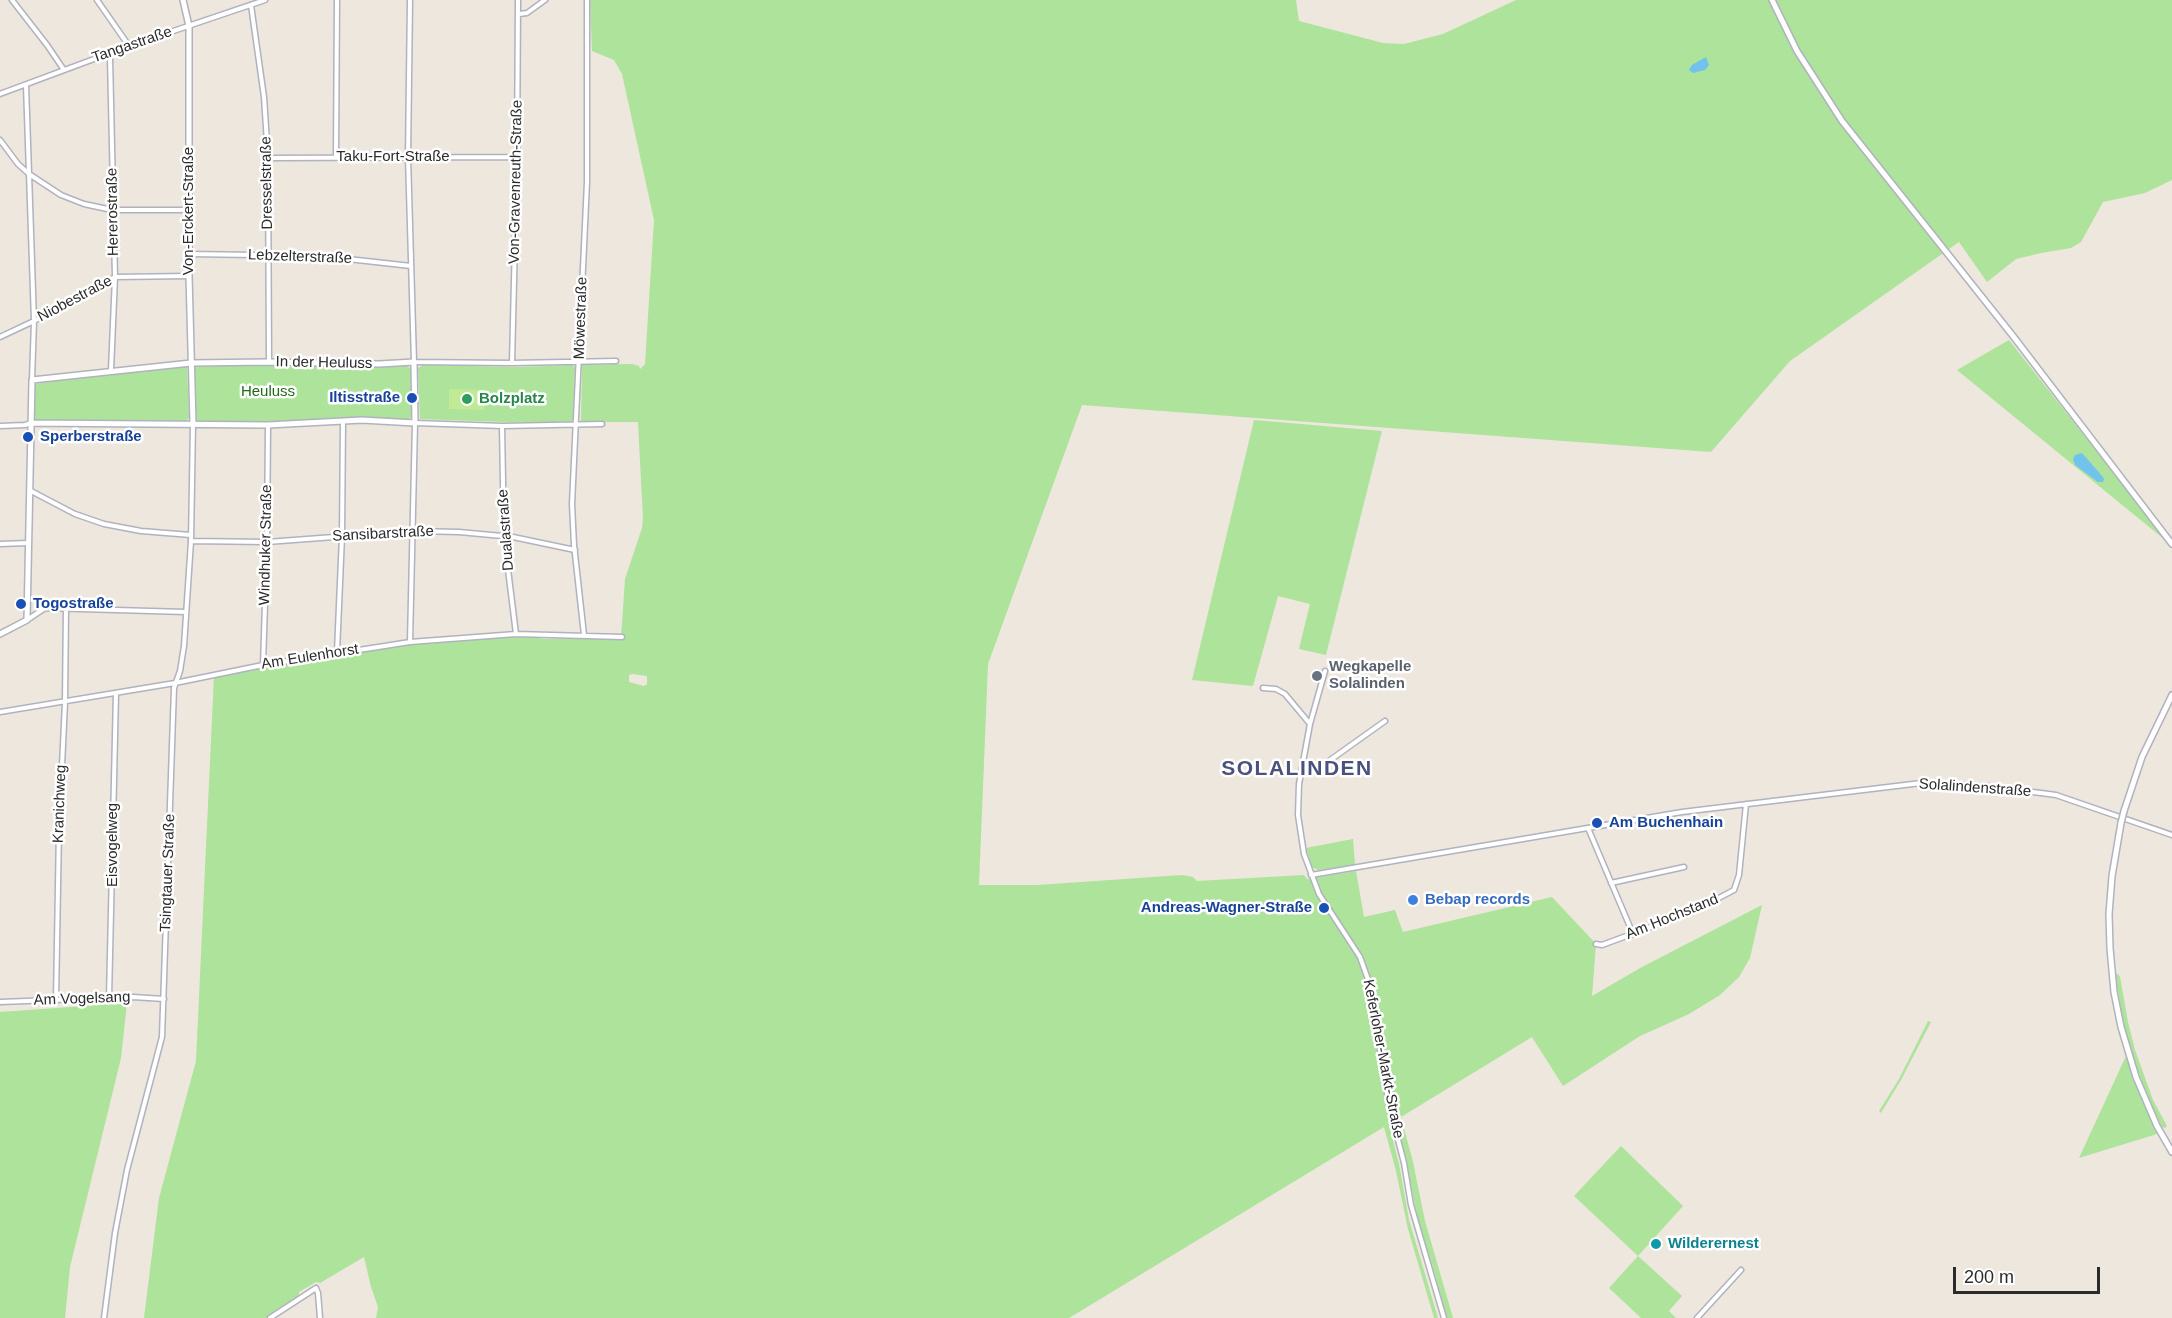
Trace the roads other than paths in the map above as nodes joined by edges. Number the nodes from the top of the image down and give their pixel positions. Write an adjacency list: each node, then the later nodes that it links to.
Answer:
1 (12, 0): 16 (street)
2 (97, 0): 14 (street)
3 (183, 0): 13 (street, Von-Erckert-Straße)
4 (265, 0): 11 (street, Tangastraße)
5 (337, 0): 20 (street)
6 (410, 0): 21 (street)
7 (518, 0): 12 (street, Von-Gravenreuth-Straße)
8 (545, 0): 12 (street)
9 (587, 0): 39 (street, Möwestraße)
10 (1772, 0): 60 (street)
11 (251, 5): 13 (street, Tangastraße); 22 (street, Dresselstraße)
12 (519, 14): 23 (street, Von-Gravenreuth-Straße)
13 (189, 26): 14 (street, Tangastraße); 26 (street, Von-Erckert-Straße)
14 (129, 45): 15 (street, Tangastraße)
15 (108, 53): 16 (street, Tangastraße); 25 (street, Hererostraße)
16 (64, 70): 17 (street, Tangastraße)
17 (26, 85): 18 (street, Tangastraße); 24 (street)
18 (0, 94)
19 (0, 140): 24 (street)
20 (336, 157): 21 (street, Taku-Fort-Straße); 22 (street, Taku-Fort-Straße)
21 (408, 157): 23 (street, Taku-Fort-Straße); 29 (street)
22 (268, 158): 28 (street, Dresselstraße)
23 (517, 158): 38 (street, Von-Gravenreuth-Straße)
24 (29, 174): 25 (street); 32 (street)
25 (112, 210): 26 (street); 31 (street, Hererostraße)
26 (189, 210): 27 (street, Von-Erckert-Straße)
27 (189, 254): 28 (street, Lebzelterstraße); 30 (street, Von-Erckert-Straße)
28 (268, 256): 29 (street, Lebzelterstraße); 35 (street, Dresselstraße)
29 (411, 266): 36 (street)
30 (189, 276): 31 (street, Niobestraße); 37 (street, Von-Erckert-Straße)
31 (115, 277): 32 (street, Niobestraße); 40 (street, Hererostraße)
32 (34, 321): 33 (street, Niobestraße); 41 (street)
33 (0, 336)
34 (616, 361): 39 (street, In der Heuluss)
35 (269, 362): 36 (street, In der Heuluss); 37 (street, In der Heuluss)
36 (414, 362): 38 (street, In der Heuluss); 45 (street)
37 (191, 363): 40 (street, In der Heuluss); 44 (street, Von-Erckert-Straße)
38 (512, 363): 39 (street, In der Heuluss)
39 (579, 363): 48 (street, Möwestraße)
40 (111, 370): 41 (street, In der Heuluss)
41 (32, 380): 43 (street)
42 (344, 421): 45 (street); 47 (street); 54 (street)
43 (31, 423): 44 (street); 49 (street); 51 (street)
44 (193, 423): 47 (street); 53 (street, Tsingtauer Straße)
45 (415, 423): 50 (street); 52 (street)
46 (602, 424): 48 (street)
47 (268, 425): 57 (street, Windhuker Straße)
48 (576, 425): 50 (street); 61 (street, Möwestraße)
49 (0, 426)
50 (502, 426): 55 (street, Dualastraße)
51 (31, 491): 53 (street); 58 (street)
52 (414, 531): 54 (street, Sansibarstraße); 55 (street, Sansibarstraße); 69 (street)
53 (191, 535): 56 (street, Tsingtauer Straße)
54 (342, 536): 57 (street, Sansibarstraße); 70 (street)
55 (504, 537): 61 (street, Sansibarstraße); 66 (street, Dualastraße)
56 (191, 541): 57 (street, Sansibarstraße); 63 (street, Tsingtauer Straße)
57 (267, 542): 71 (street, Windhuker Straße)
58 (28, 543): 59 (street); 64 (street)
59 (0, 544)
60 (2172, 544)
61 (575, 550): 67 (street, Möwestraße)
62 (66, 608): 63 (street); 64 (street); 77 (street, Kranichweg)
63 (186, 612): 73 (street, Tsingtauer Straße)
64 (27, 620): 65 (street)
65 (0, 634)
66 (516, 634): 67 (street, Am Eulenhorst); 69 (street, Am Eulenhorst)
67 (584, 635): 68 (street, Am Eulenhorst)
68 (622, 637)
69 (410, 642): 70 (street, Am Eulenhorst)
70 (337, 652): 71 (street, Am Eulenhorst)
71 (263, 665): 73 (street, Am Eulenhorst)
72 (1325, 670): 80 (street, Keferloher-Markt-Straße)
73 (175, 683): 75 (street, Am Eulenhorst); 91 (street, Tsingtauer Straße)
74 (1263, 688): 80 (street)
75 (116, 693): 77 (street, Am Eulenhorst); 90 (street, Eisvogelweg)
76 (2172, 695): 94 (street, bridge)
77 (65, 702): 78 (street, Am Eulenhorst); 92 (street, Kranichweg)
78 (0, 712)
79 (1385, 722): 81 (street)
80 (1310, 724): 81 (street, Keferloher-Markt-Straße)
81 (1302, 767): 86 (street, Keferloher-Markt-Straße)
82 (1746, 804): 83 (street); 84 (street, Solalindenstraße); 88 (street, Am Hochstand)
83 (1588, 828): 86 (street); 87 (street)
84 (2172, 835)
85 (1684, 867): 87 (street)
86 (1311, 875): 99 (street, Keferloher-Markt-Straße)
87 (1611, 883): 88 (street)
88 (1633, 934): 89 (street, Am Hochstand)
89 (1596, 944)
90 (109, 998): 91 (street, Am Vogelsang); 92 (street, Am Vogelsang)
91 (164, 999): 96 (street, Tsingtauer Straße)
92 (56, 1000): 93 (street, Am Vogelsang)
93 (0, 1002)
94 (2172, 1152)
95 (1741, 1270): 100 (street)
96 (104, 1318)
97 (270, 1318): 98 (street)
98 (320, 1318)
99 (1444, 1318)
100 (1697, 1318)

